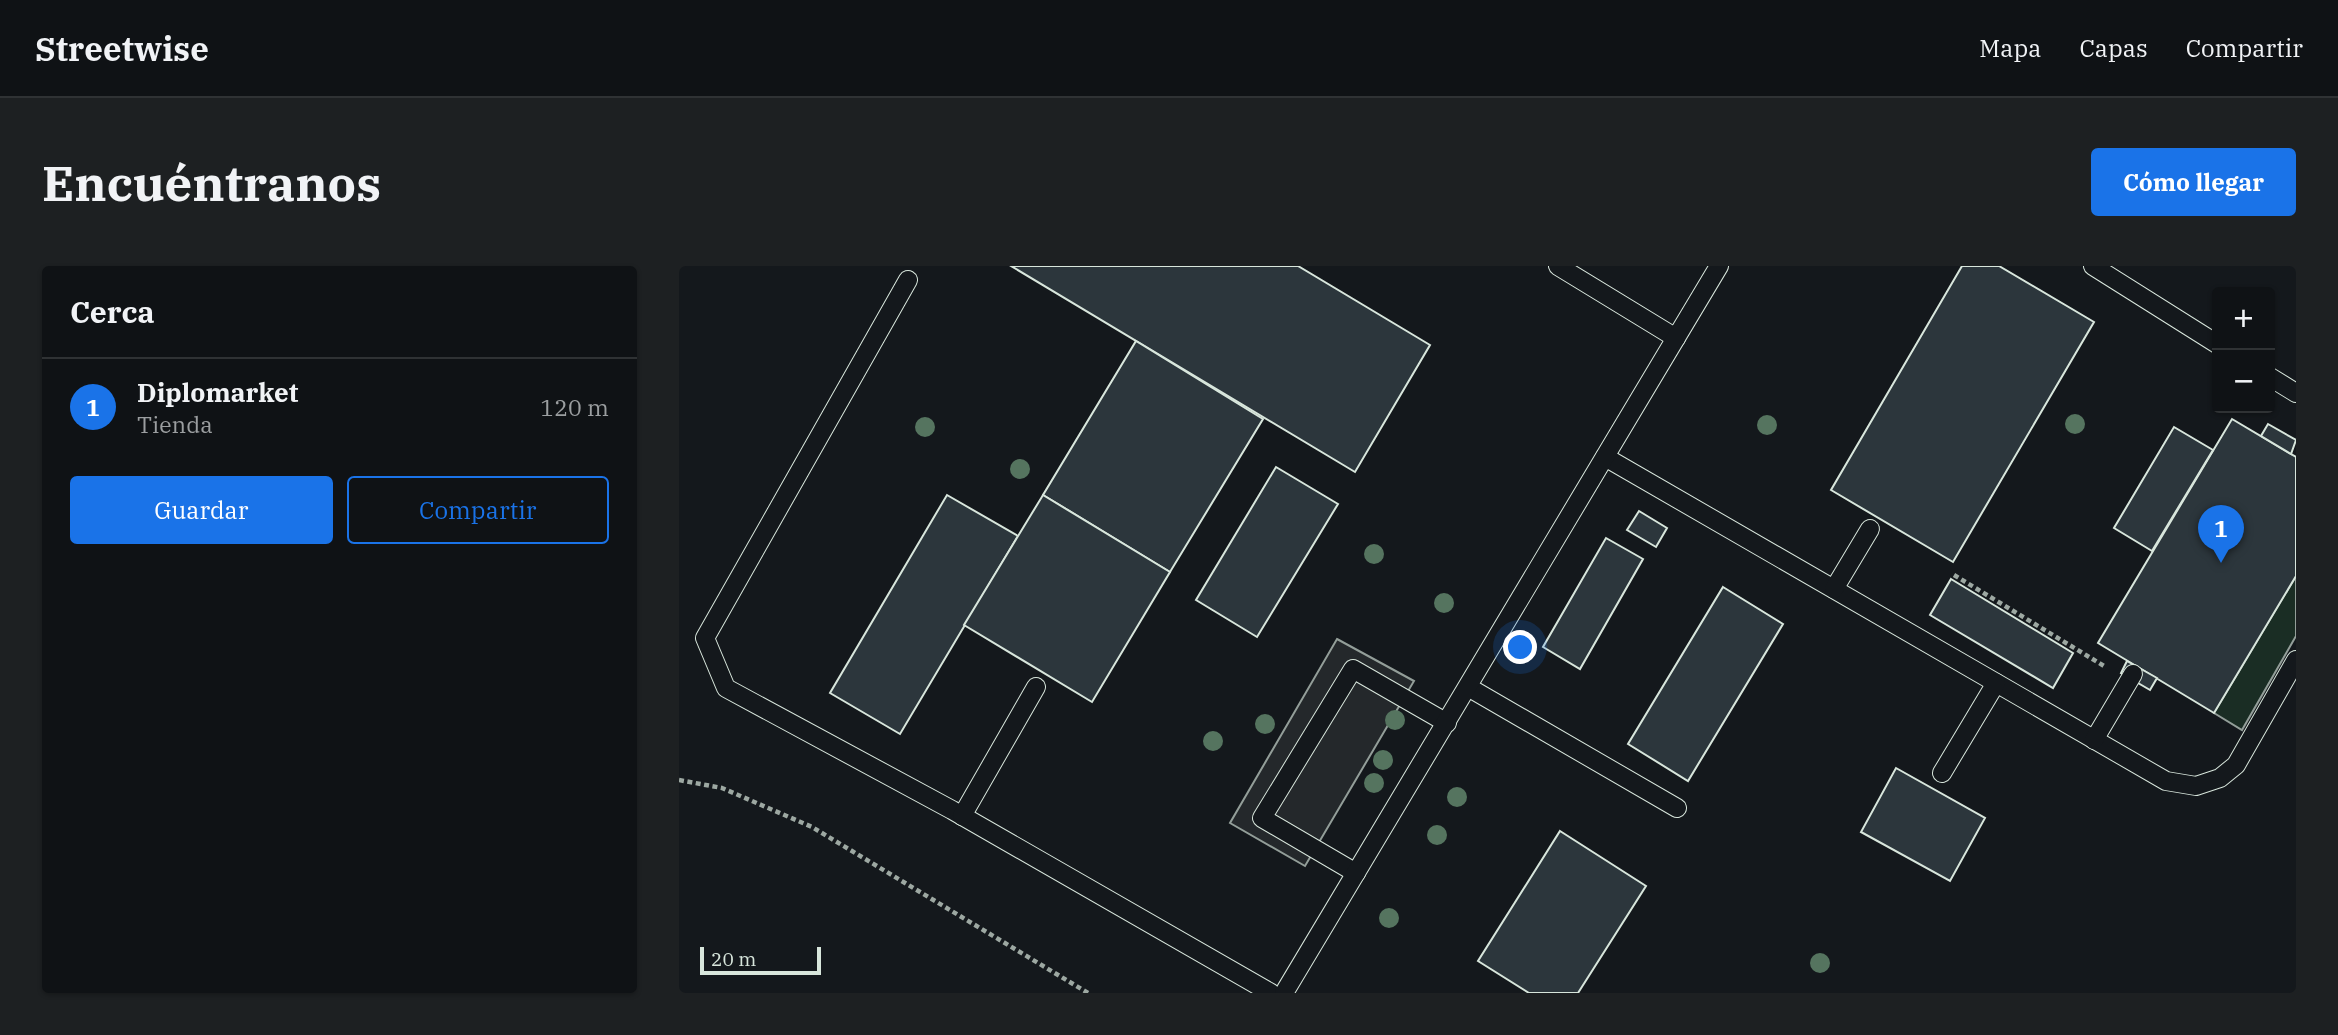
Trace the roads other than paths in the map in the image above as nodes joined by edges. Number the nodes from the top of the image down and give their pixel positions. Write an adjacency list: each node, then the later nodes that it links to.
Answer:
1 (1558, 266): 5 (lane)
2 (1719, 266): 5 (lane)
3 (2093, 266): 6 (lane)
4 (908, 280): 21 (lane)
5 (1676, 338): 9 (lane)
6 (2212, 341)
7 (2275, 380): 8 (lane)
8 (2296, 393)
9 (1605, 457): 11 (lane); 16 (lane)
10 (1870, 529): 11 (lane)
11 (1834, 589): 14 (lane)
12 (2296, 660): 18 (lane)
13 (2130, 677): 18 (lane)
14 (1996, 683): 18 (lane); 19 (lane)
15 (1036, 687): 21 (lane)
16 (1468, 687): 17 (lane); 20 (lane)
17 (1447, 723): 22 (lane); 22 (lane)
18 (2094, 740)
19 (1942, 774)
20 (1677, 808)
21 (962, 817): 23 (lane)
22 (1356, 873): 24 (lane)
23 (1271, 993)
24 (1284, 993)

